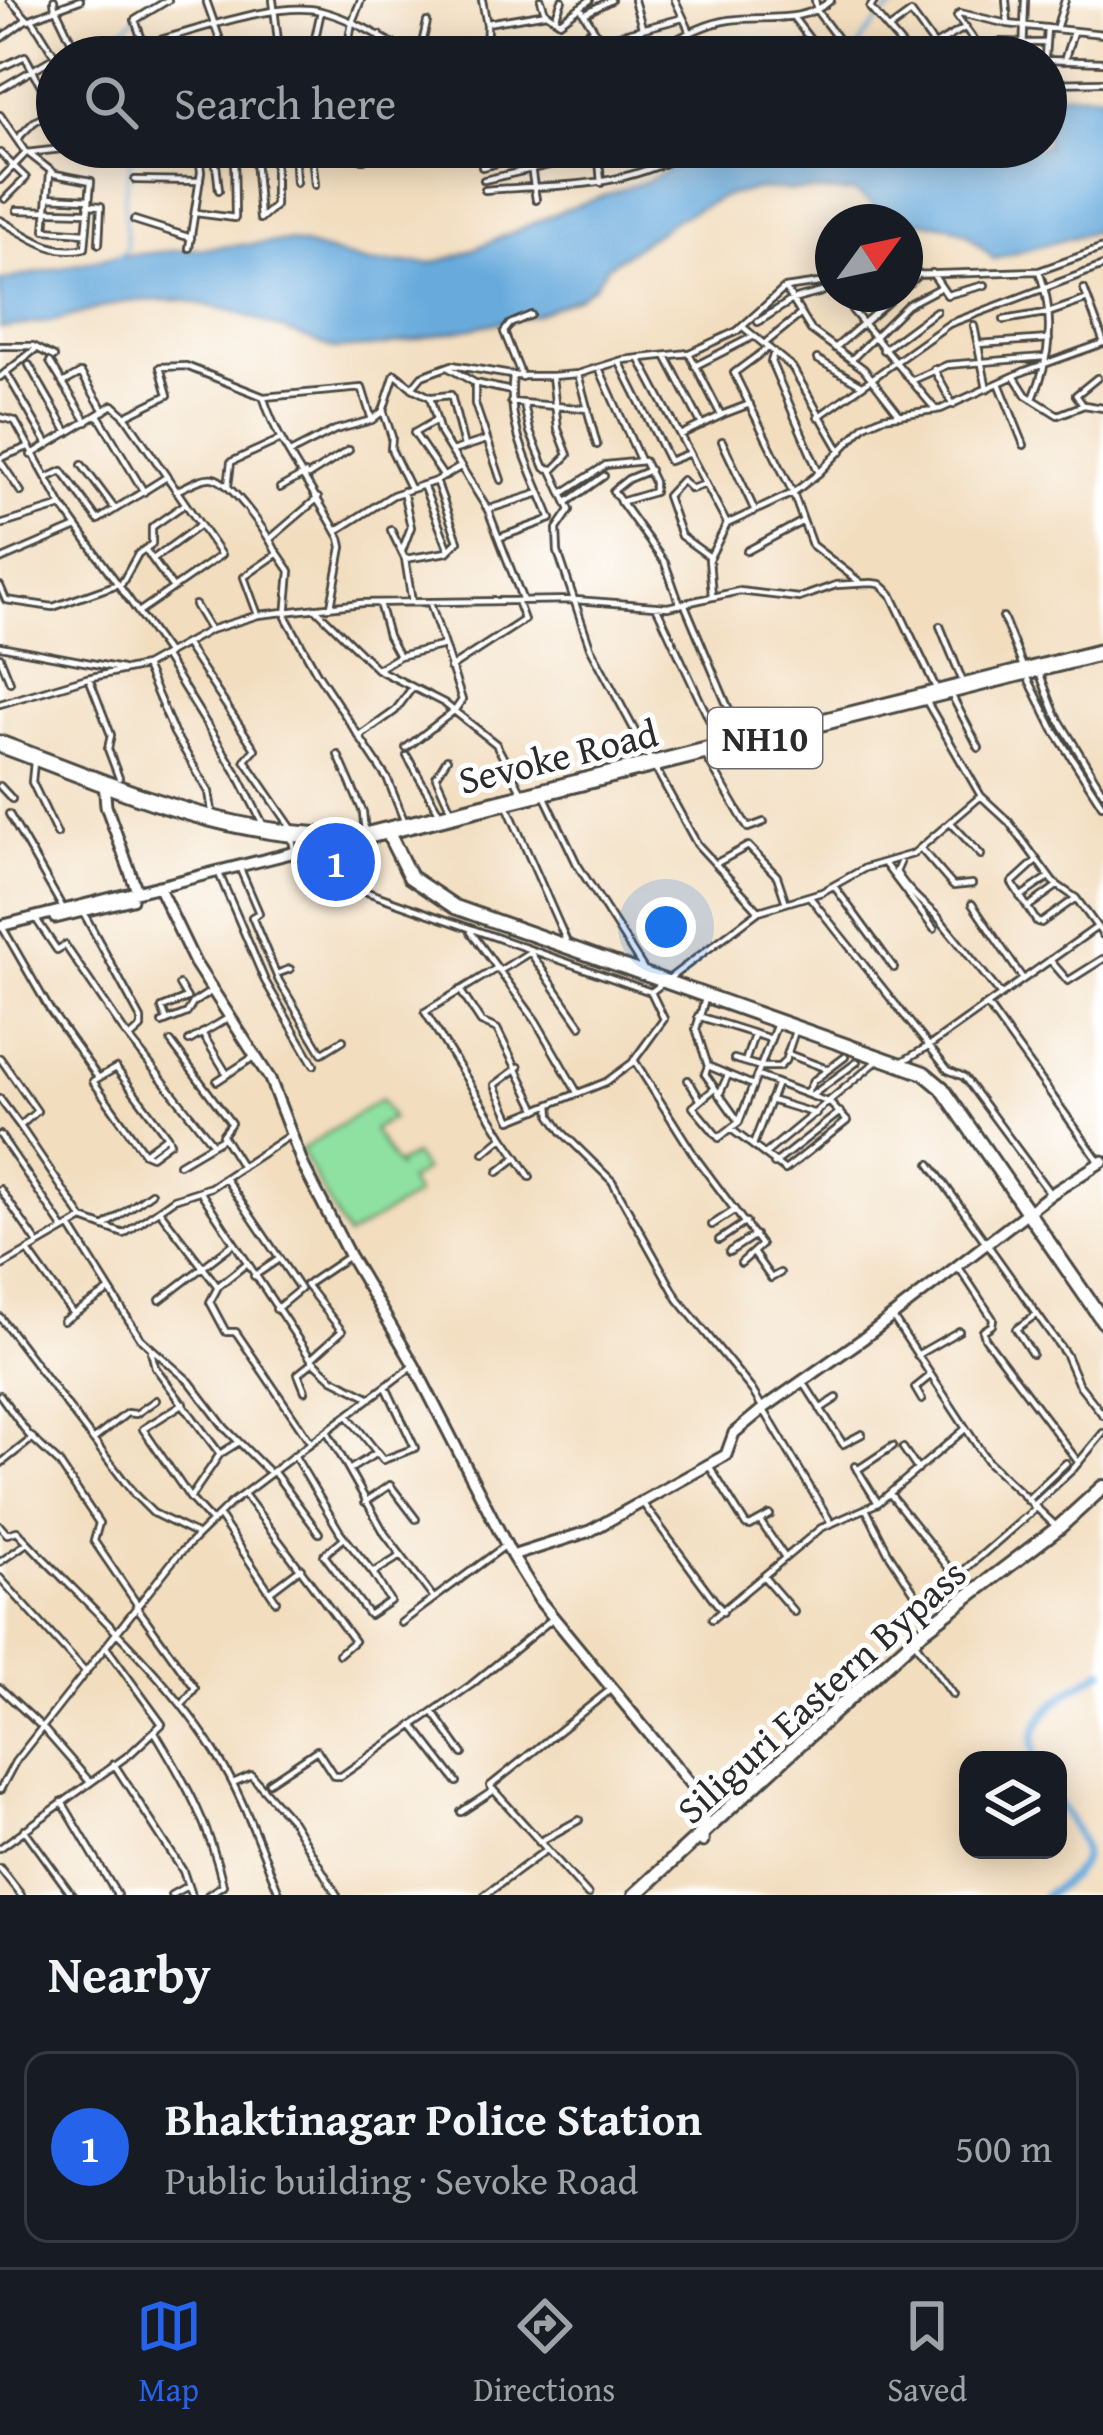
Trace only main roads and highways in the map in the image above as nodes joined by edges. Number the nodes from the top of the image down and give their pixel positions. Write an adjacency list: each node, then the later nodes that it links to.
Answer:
1 (1103, 652): 3 (highway, Sevoke Road)
2 (1103, 662): 3 (highway, Sevoke Road)
3 (1032, 676): 4 (highway, Sevoke Road)
4 (946, 696): 6 (highway, Sevoke Road); 6 (highway, Sevoke Road / NH10)
5 (0, 740): 8 (highway); 8 (highway, NH10)
6 (715, 753): 7 (highway, Sevoke Road / NH10)
7 (655, 768): 9 (highway, Sevoke Road / NH10); 9 (highway, Sevoke Road)
8 (112, 780): 12 (highway, NH10); 12 (highway)
9 (516, 804): 10 (highway, Sevoke Road / NH10); 10 (highway, Sevoke Road)
10 (441, 820): 11 (highway, NH10)
11 (397, 831): 12 (highway, NH10); 13 (main road); 13 (main road)
12 (293, 846)
13 (666, 978): 14 (main road); 14 (main road)
14 (1030, 1211): 15 (main road)
15 (1103, 1317)
16 (1103, 1491): 17 (main road, Siliguri Eastern Bypass); 17 (main road, Siliguri Eastern Bypass)
17 (725, 1817): 18 (main road, Siliguri Eastern Bypass)
18 (639, 1895)

